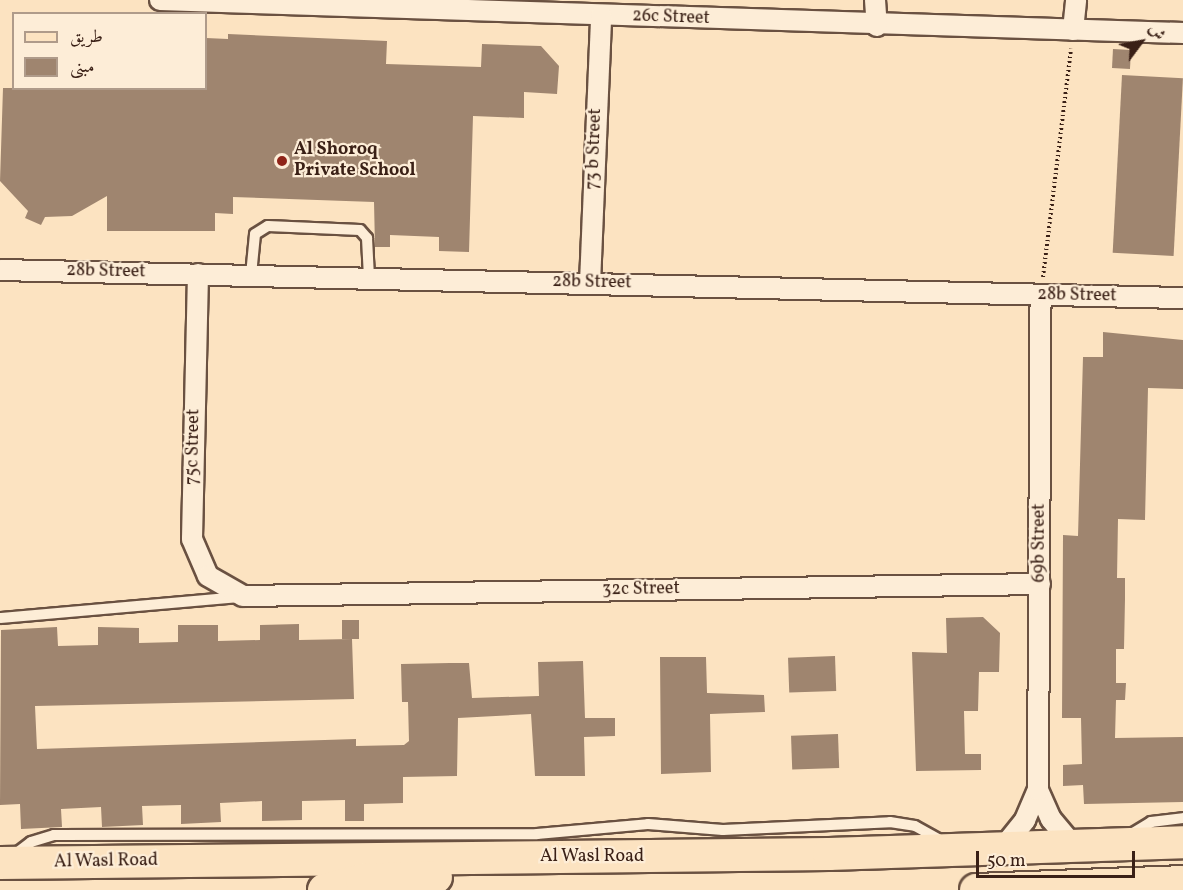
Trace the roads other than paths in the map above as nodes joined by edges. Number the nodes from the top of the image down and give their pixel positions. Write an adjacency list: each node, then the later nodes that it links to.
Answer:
1 (160, 0): 4 (street, 26c Street)
2 (875, 0): 6 (street)
3 (1076, 0): 7 (street)
4 (271, 2): 5 (street, 26c Street)
5 (601, 15): 6 (street, 26c Street); 13 (street, 73 b Street)
6 (877, 26): 7 (street, 26c Street)
7 (1073, 30): 8 (street, 26c Street)
8 (1183, 33)
9 (0, 270): 10 (street, 28b Street)
10 (198, 274): 11 (street, 28b Street); 17 (street, 75c Street)
11 (251, 275): 12 (street, 28b Street); 12 (lane)
12 (369, 278): 13 (street, 28b Street)
13 (590, 283): 14 (street, 28b Street)
14 (1041, 295): 15 (street, 28b Street); 16 (street, 69b Street)
15 (1183, 298)
16 (1040, 584): 17 (street, 32c Street); 19 (street, 69b Street)
17 (243, 596): 18 (lane)
18 (0, 618)
19 (1038, 790): 23 (street, 69b Street); 24 (street, 69b Street)
20 (1183, 818): 22 (lane)
21 (1183, 842): 22 (main road, Al Wasl Road)
22 (1118, 843): 23 (main road, Al Wasl Road)
23 (1072, 844): 24 (main road, Al Wasl Road)
24 (1005, 845): 25 (main road, Al Wasl Road)
25 (951, 848): 27 (lane); 29 (main road, Al Wasl Road)
26 (302, 858): 27 (main road, Al Wasl Road); 29 (main road, Al Wasl Road); 32 (main road)
27 (3, 863)
28 (1183, 877): 31 (main road)
29 (334, 880)
30 (1183, 882): 31 (main road)
31 (1148, 883): 33 (main road)
32 (304, 890)
33 (976, 890)

